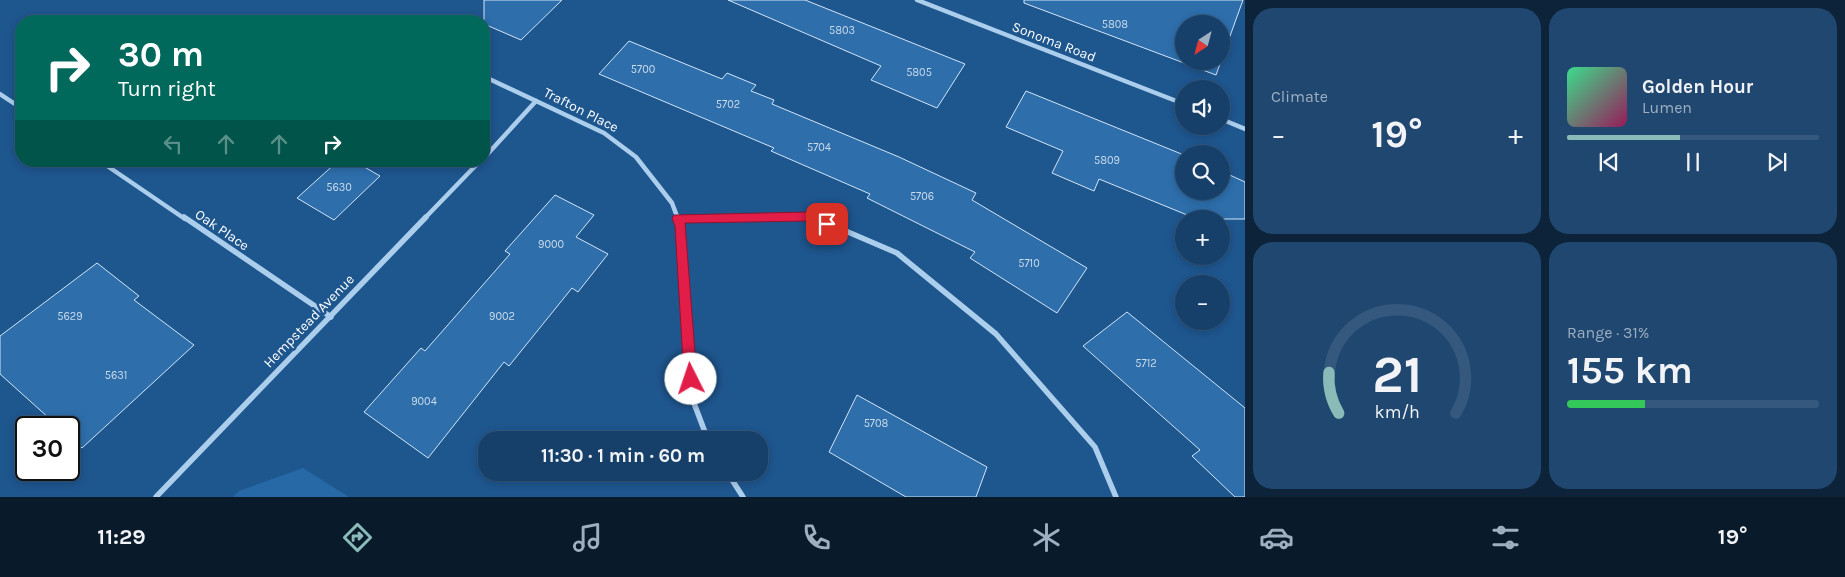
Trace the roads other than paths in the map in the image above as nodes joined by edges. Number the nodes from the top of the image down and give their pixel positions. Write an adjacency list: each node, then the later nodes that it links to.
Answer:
1 (917, 0): 4 (street, Sonoma Road)
2 (490, 79): 5 (street, Trafton Place)
3 (0, 94): 6 (street)
4 (1175, 100)
5 (536, 102): 9 (street); 12 (street, Trafton Place)
6 (15, 104)
7 (1230, 123): 8 (street)
8 (1245, 129)
9 (490, 152)
10 (109, 167): 13 (street, Oak Place)
11 (474, 167): 13 (street, Hempstead Avenue)
12 (678, 218): 14 (street, Trafton Place); 18 (street)
13 (331, 317): 16 (street, Hempstead Avenue)
14 (705, 431)
15 (733, 481): 17 (street)
16 (156, 497)
17 (743, 497)
18 (1116, 497)

